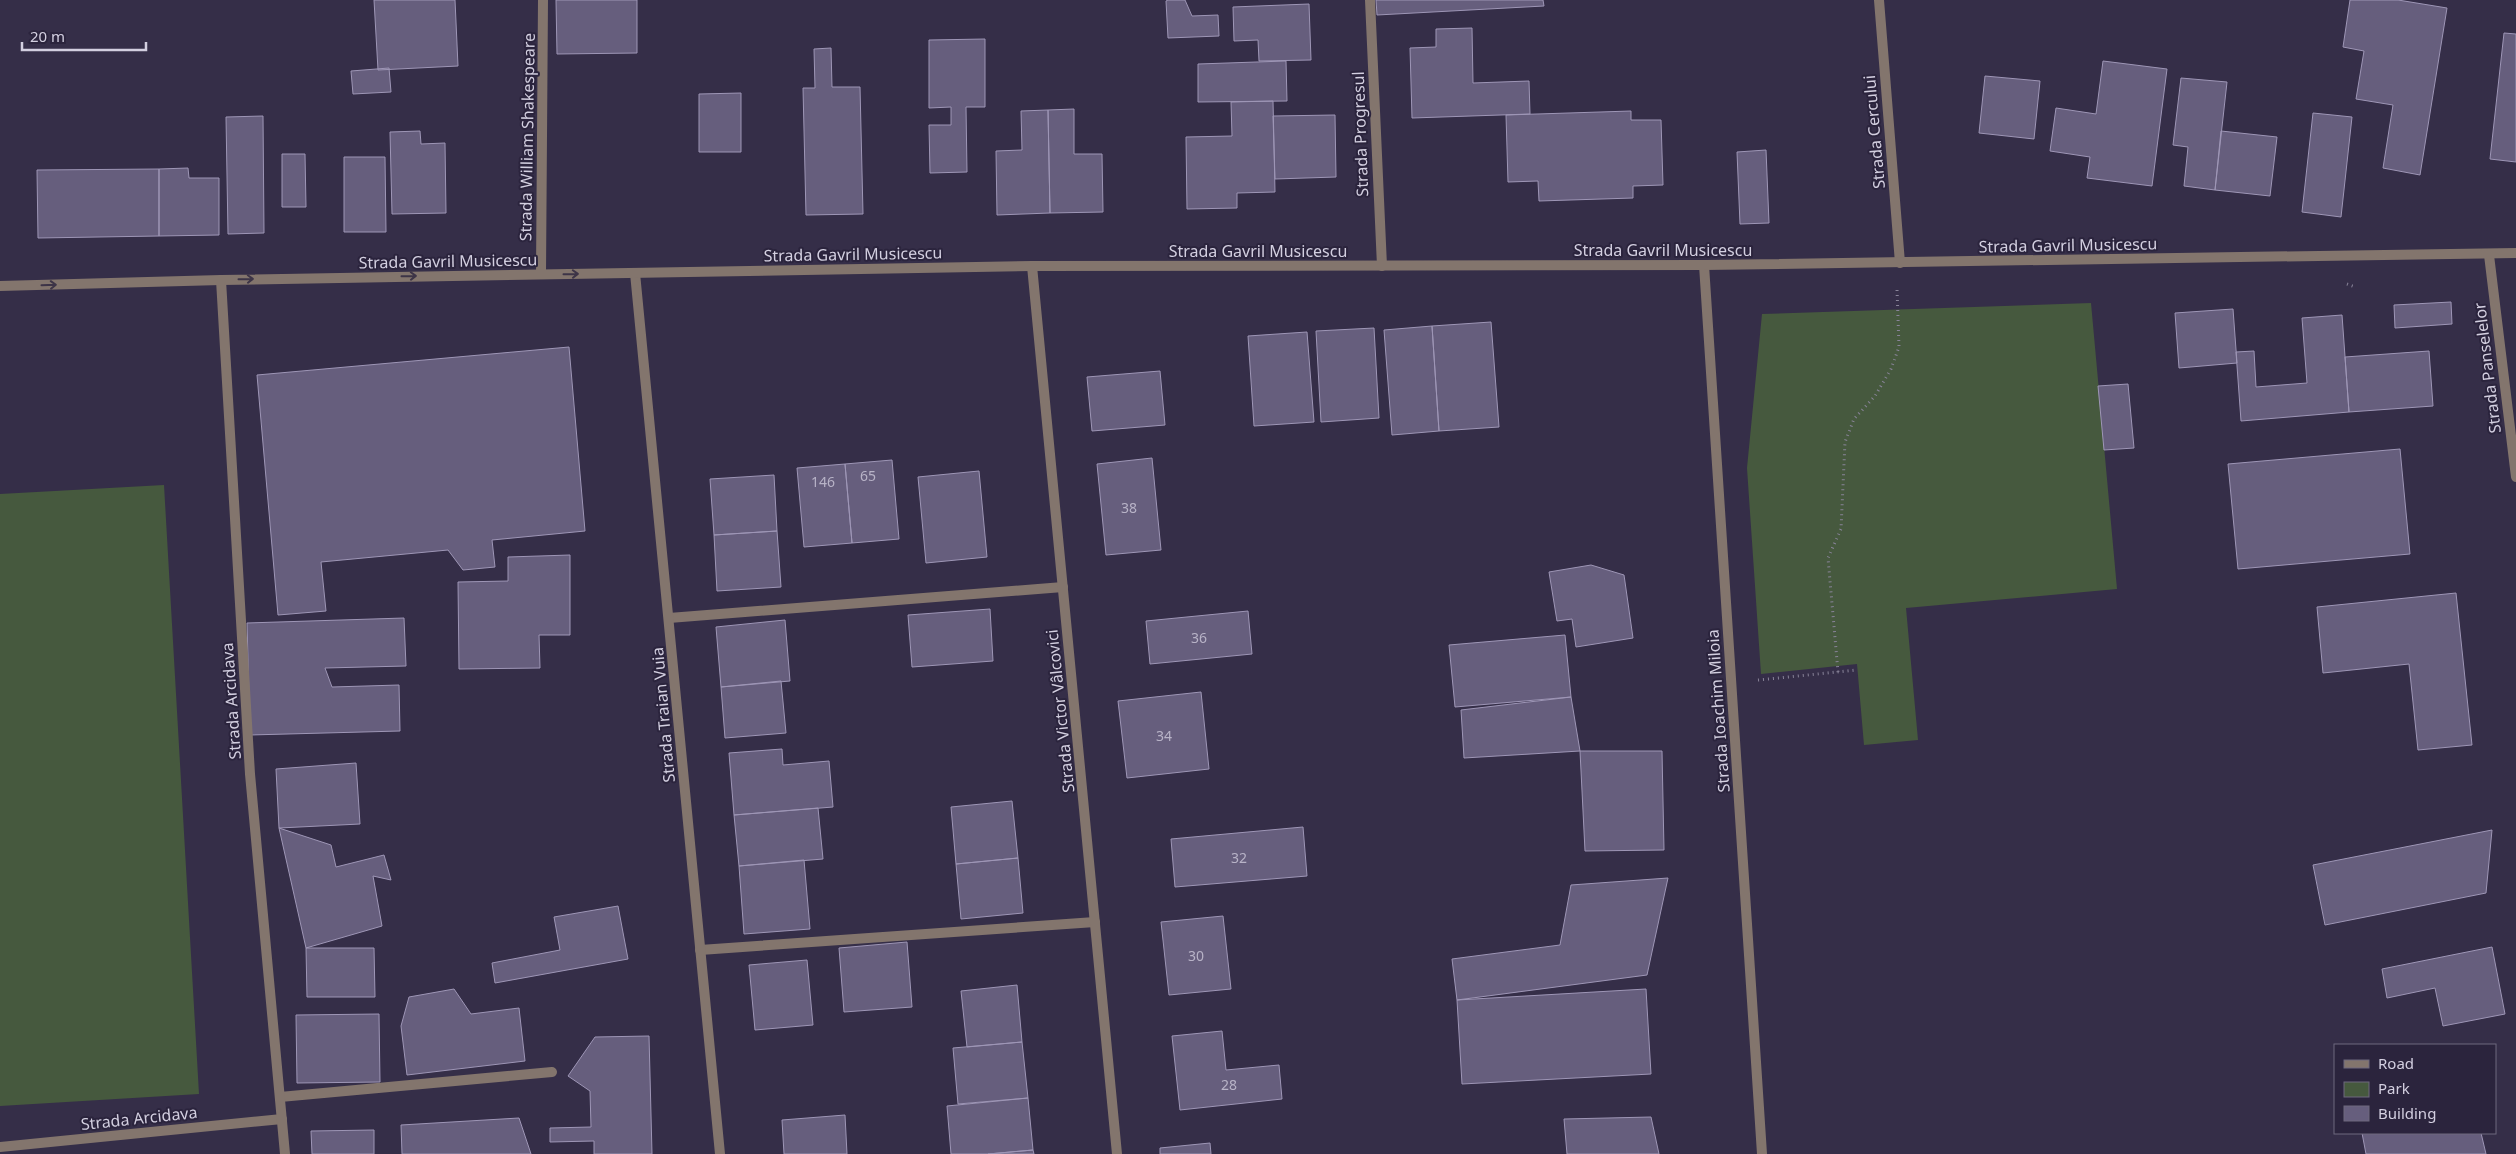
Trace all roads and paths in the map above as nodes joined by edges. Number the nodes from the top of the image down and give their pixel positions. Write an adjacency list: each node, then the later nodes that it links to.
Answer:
1 (543, 0): 11 (street, Strada William Shakespeare)
2 (1370, 0): 9 (street, Strada Progresul)
3 (1879, 0): 6 (street, Strada Cercului)
4 (2489, 254): 5 (street, Strada Gavril Musicescu); 6 (street, Strada Gavril Musicescu); 15 (street, Strada Panselelor)
5 (2516, 254)
6 (1900, 262): 7 (street, Strada Gavril Musicescu)
7 (1704, 265): 9 (street, Strada Gavril Musicescu); 30 (street, Strada Ioachim Miloia)
8 (1032, 266): 9 (street, Strada Gavril Musicescu); 10 (street, Strada Gavril Musicescu); 16 (street, Strada Victor Vâlcovici)
9 (1382, 266)
10 (635, 273): 11 (street, Strada Gavril Musicescu, one-way to 10); 17 (street, Strada Traian Vuia)
11 (541, 274): 12 (street, Strada Gavril Musicescu, one-way to 11)
12 (220, 280): 13 (street, Strada Gavril Musicescu, one-way to 12); 24 (street, Strada Arcidava)
13 (0, 286)
14 (1897, 286): 19 (path)
15 (2516, 477)
16 (1063, 587): 17 (street); 21 (street, Strada Victor Vâlcovici)
17 (669, 618): 22 (street, Strada Traian Vuia)
18 (1858, 670): 19 (path)
19 (1838, 672): 20 (path)
20 (1757, 680)
21 (1095, 922): 22 (street); 29 (street, Strada Victor Vâlcovici)
22 (700, 950): 28 (street, Strada Traian Vuia)
23 (552, 1072): 24 (street)
24 (280, 1097): 25 (street, Strada Arcidava)
25 (282, 1119): 26 (street, Strada Arcidava); 27 (street, Strada Arcidava)
26 (0, 1147)
27 (285, 1154)
28 (720, 1154)
29 (1118, 1154)
30 (1762, 1154)

